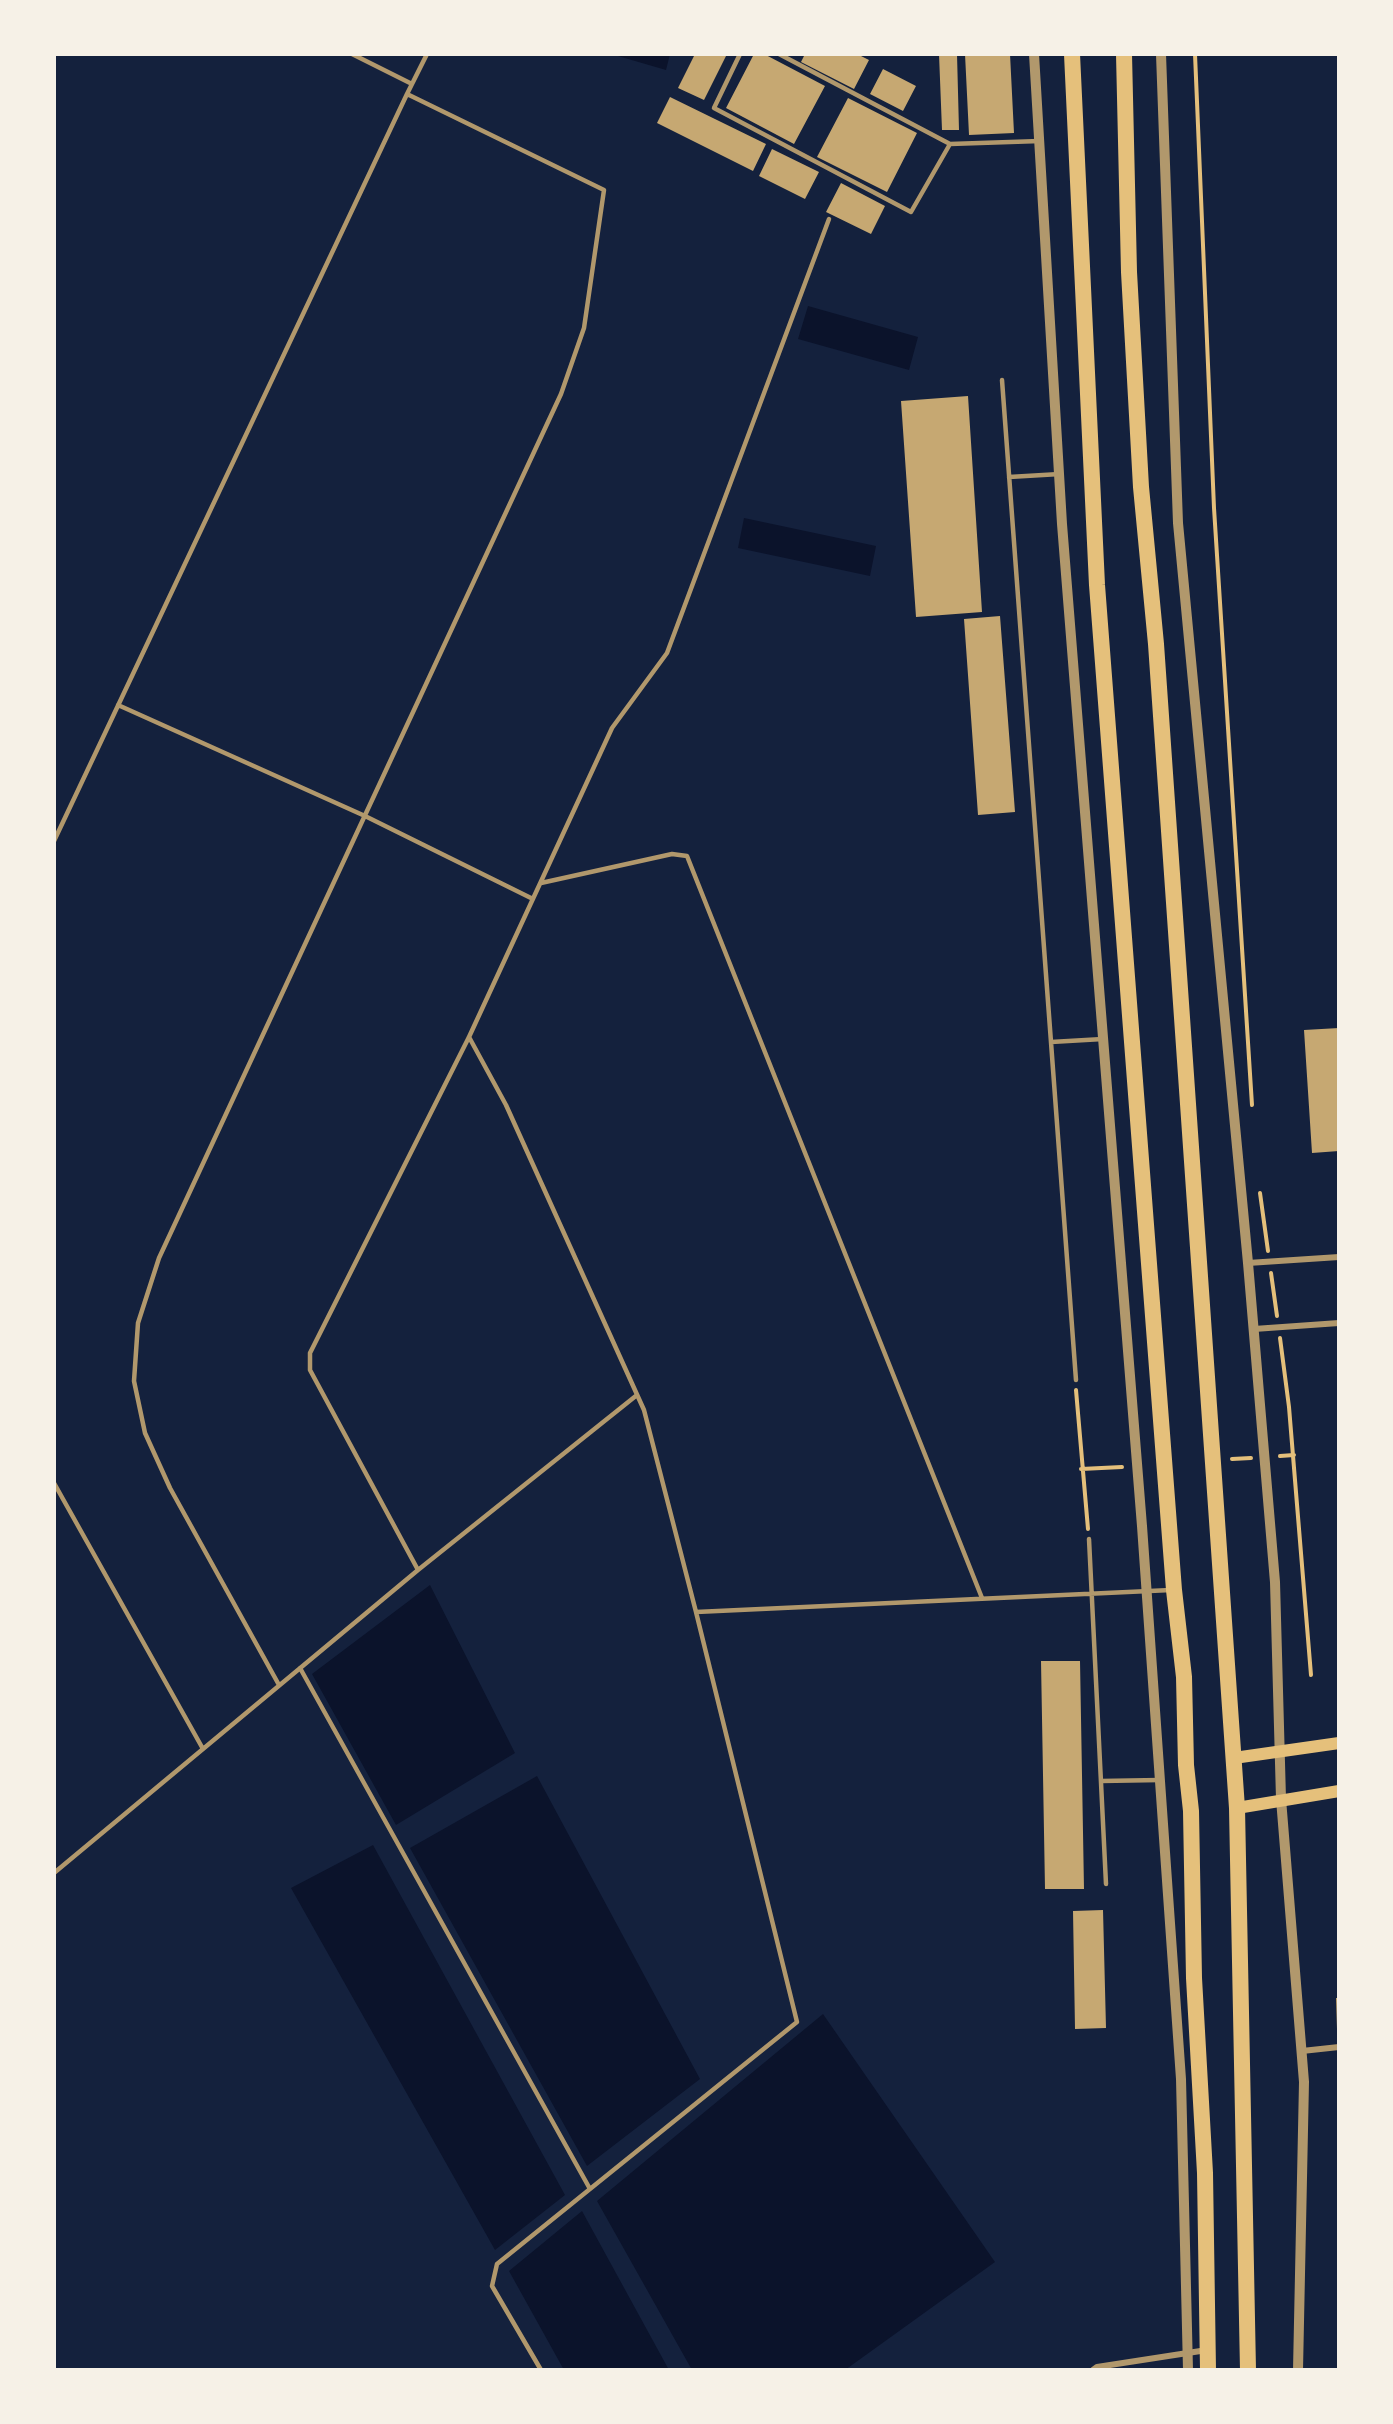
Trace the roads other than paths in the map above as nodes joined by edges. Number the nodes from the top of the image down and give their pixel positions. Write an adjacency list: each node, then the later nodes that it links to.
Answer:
1 (351, 54): 9 (lane)
2 (427, 54): 9 (lane)
3 (740, 54): 12 (lane)
4 (779, 54): 12 (lane)
5 (1034, 54): 11 (street)
6 (1072, 54): 36 (highway)
7 (1124, 54): 45 (highway)
8 (1161, 54): 26 (street)
9 (412, 84): 10 (lane)
10 (407, 94): 17 (lane); 18 (lane)
11 (1040, 141): 12 (lane); 15 (street)
12 (950, 144)
13 (829, 219): 20 (lane)
14 (1002, 380): 16 (lane)
15 (1060, 474): 16 (lane); 23 (street)
16 (1009, 477): 24 (lane)
17 (118, 705): 18 (lane); 19 (lane)
18 (365, 816): 21 (lane); 41 (lane)
19 (54, 842)
20 (541, 883): 21 (lane); 38 (lane)
21 (533, 899): 22 (lane)
22 (469, 1037): 30 (lane); 34 (lane)
23 (1103, 1039): 24 (lane); 35 (street)
24 (1051, 1042): 29 (lane)
25 (1339, 1257): 26 (street)
26 (1248, 1263): 28 (street)
27 (1339, 1323): 28 (street)
28 (1254, 1329): 44 (street)
29 (1076, 1380)
30 (637, 1395): 34 (lane); 39 (lane)
31 (54, 1483): 32 (lane)
32 (56, 1490): 43 (lane)
33 (1089, 1539): 37 (lane)
34 (418, 1570): 40 (lane)
35 (1146, 1590): 36 (lane); 37 (lane); 46 (street)
36 (1174, 1590): 56 (highway)
37 (1091, 1593): 38 (lane); 47 (lane)
38 (982, 1598): 39 (lane)
39 (696, 1612): 55 (lane)
40 (300, 1668): 41 (lane); 55 (lane)
41 (279, 1685): 43 (lane)
42 (1339, 1743): 44 (main road)
43 (203, 1749): 51 (lane)
44 (1280, 1751): 45 (main road); 49 (street)
45 (1234, 1758): 50 (highway)
46 (1160, 1780): 47 (lane); 57 (street)
47 (1101, 1781): 52 (lane)
48 (1339, 1791): 49 (main road)
49 (1281, 1799): 50 (main road); 54 (street)
50 (1237, 1808): 62 (highway)
51 (54, 1873)
52 (1106, 1884)
53 (1339, 2047): 54 (street)
54 (1302, 2051): 63 (street)
55 (591, 2189): 59 (lane)
56 (1208, 2350): 57 (street); 61 (highway)
57 (1188, 2353): 58 (street); 60 (street)
58 (1096, 2369)
59 (541, 2370)
60 (1188, 2370)
61 (1208, 2370)
62 (1248, 2370)
63 (1298, 2370)

